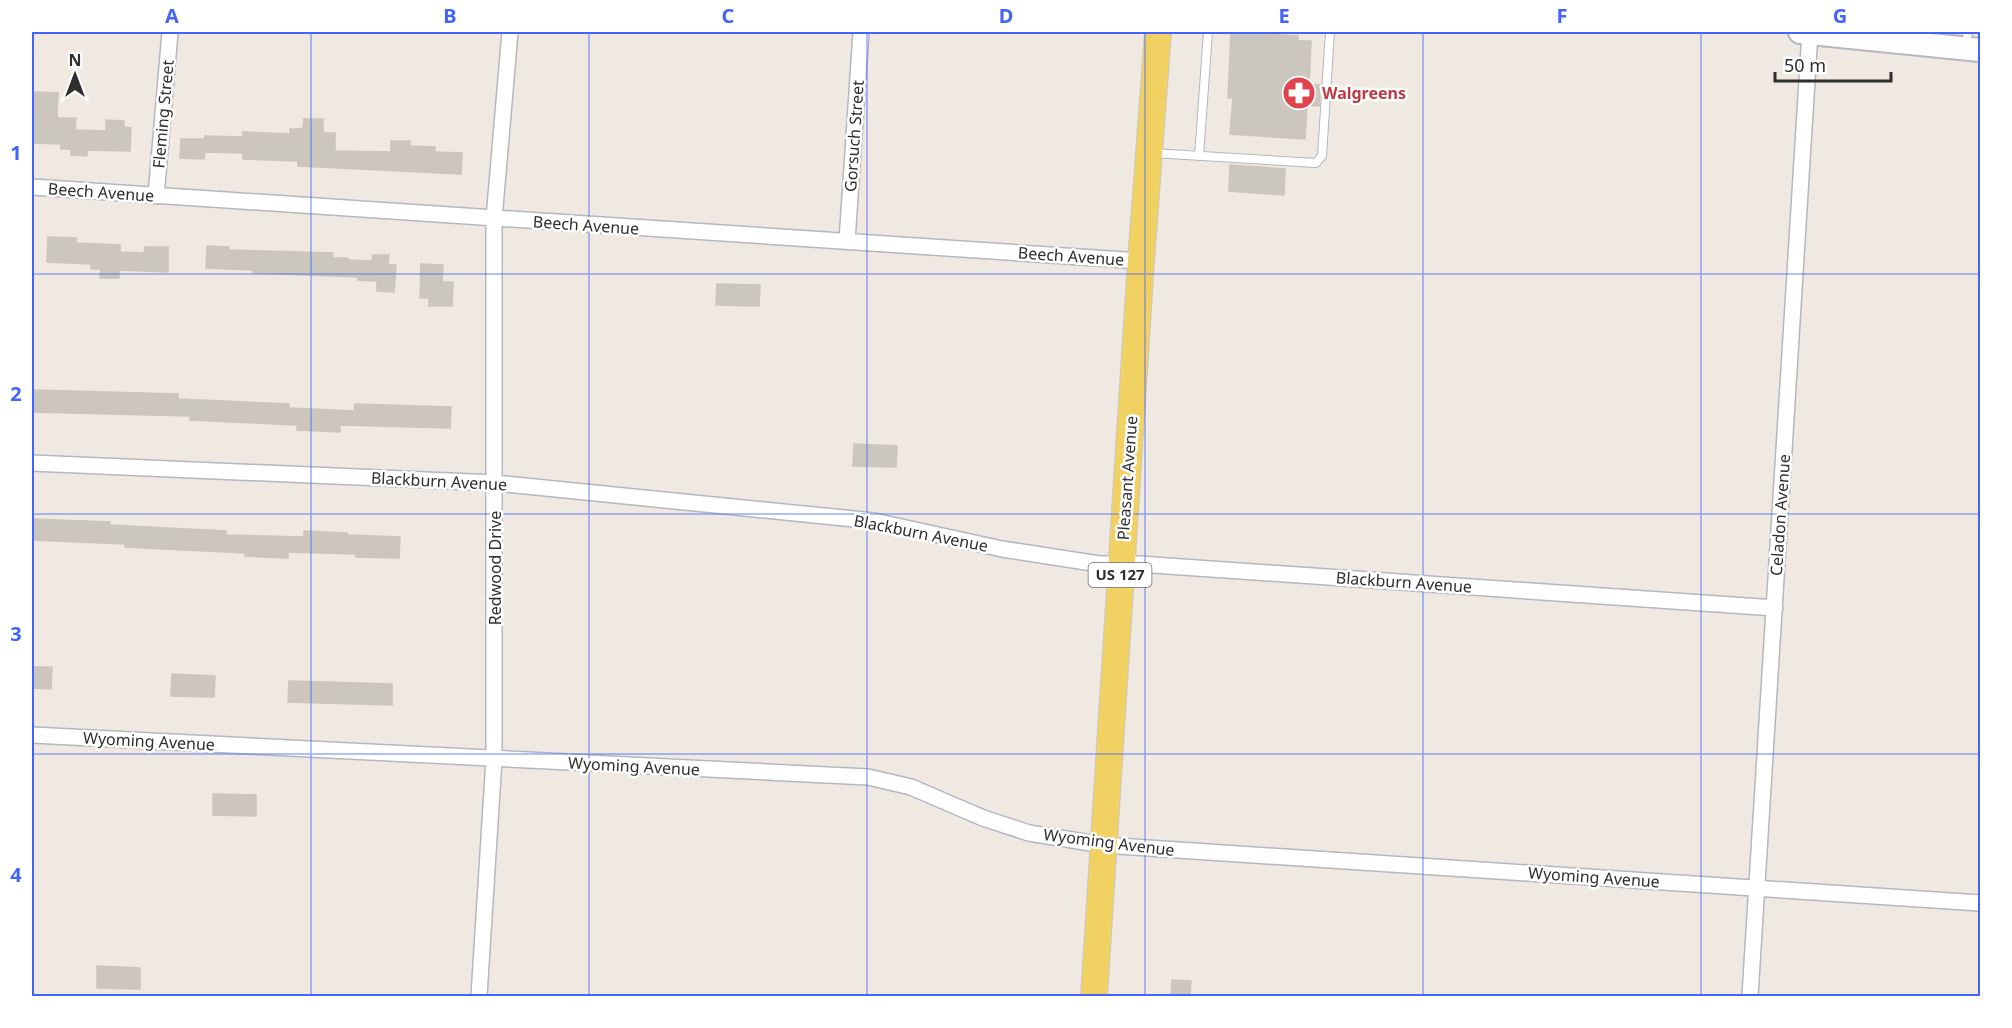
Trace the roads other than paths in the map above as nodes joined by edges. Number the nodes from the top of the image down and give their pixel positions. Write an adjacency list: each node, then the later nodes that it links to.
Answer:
1 (170, 32): 12 (street, Fleming Street)
2 (510, 32): 13 (street, Redwood Drive)
3 (861, 32): 14 (street, Gorsuch Street)
4 (1158, 32): 9 (main road, Pleasant Avenue / US 127)
5 (1208, 32): 10 (lane)
6 (1330, 32): 10 (lane)
7 (1807, 32): 8 (main road); 19 (street, Celadon Avenue)
8 (1971, 43)
9 (1149, 153): 10 (lane); 15 (main road, Pleasant Avenue / US 127)
10 (1199, 156)
11 (32, 187): 12 (street, Beech Avenue)
12 (156, 196): 13 (street, Beech Avenue)
13 (494, 219): 14 (street, Beech Avenue); 17 (street, Redwood Drive)
14 (847, 241): 15 (street, Beech Avenue)
15 (1141, 261): 18 (main road, Pleasant Avenue / US 127)
16 (32, 463): 17 (street, Blackburn Avenue)
17 (495, 483): 18 (street, Blackburn Avenue); 21 (street, Redwood Drive)
18 (1121, 563): 19 (street, Blackburn Avenue); 22 (main road, Pleasant Avenue / US 127)
19 (1775, 608): 23 (street, Celadon Avenue)
20 (32, 735): 21 (street, Wyoming Avenue)
21 (494, 759): 22 (street, Wyoming Avenue); 25 (street, Redwood Drive)
22 (1103, 845): 23 (street, Wyoming Avenue); 26 (main road, Pleasant Avenue / US 127)
23 (1758, 888): 24 (street, Wyoming Avenue); 27 (street, Celadon Avenue)
24 (1980, 903)
25 (479, 996)
26 (1094, 996)
27 (1750, 996)

